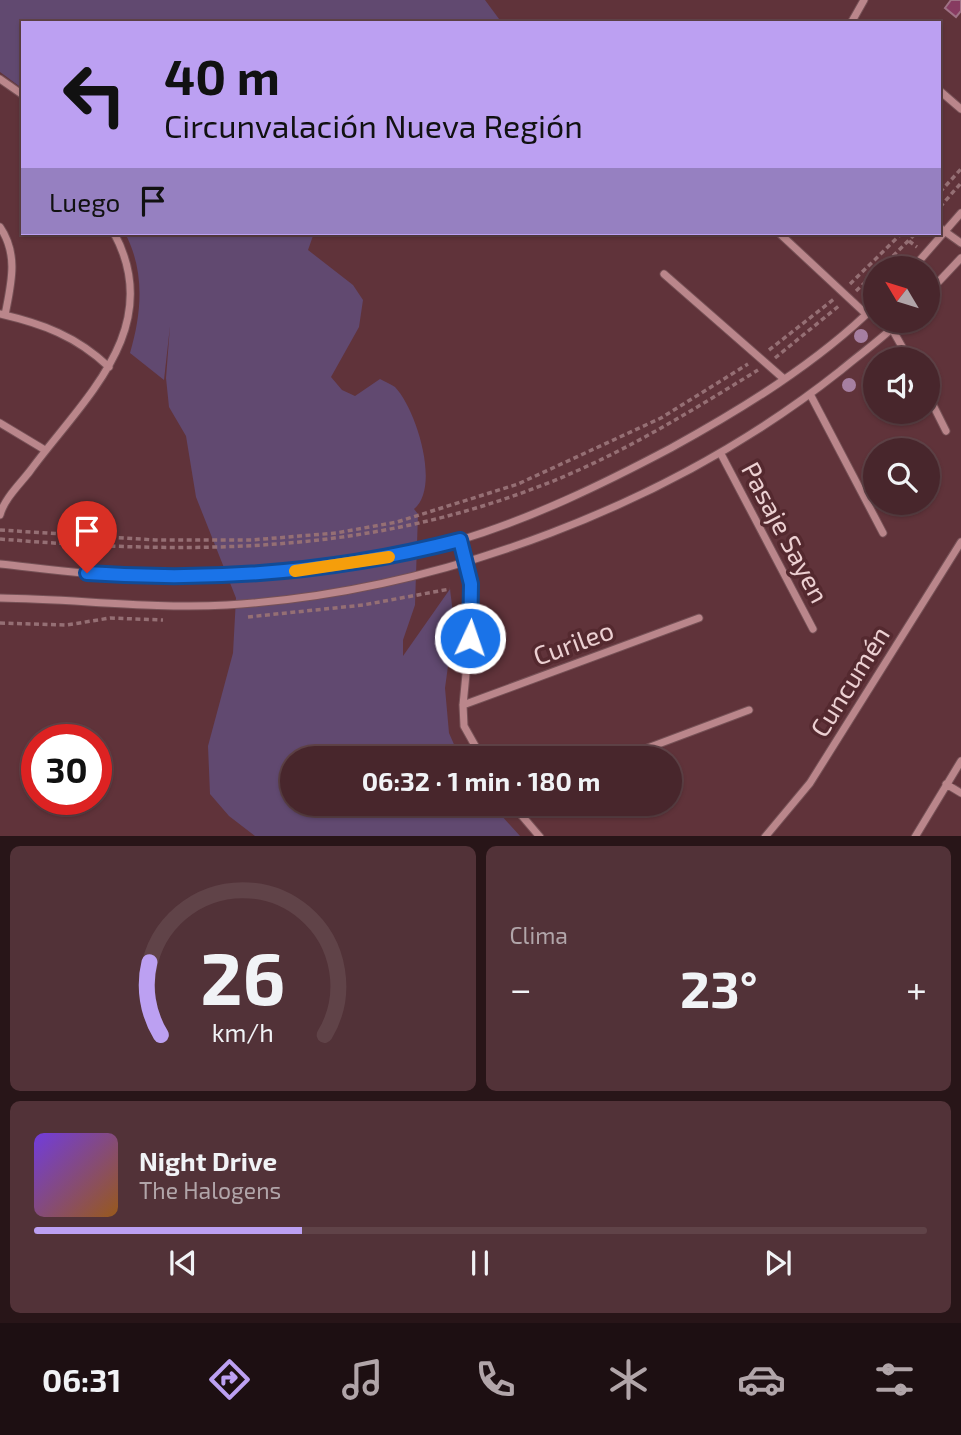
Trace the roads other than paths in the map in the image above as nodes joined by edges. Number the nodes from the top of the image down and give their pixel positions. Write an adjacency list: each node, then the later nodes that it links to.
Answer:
1 (864, 0): 2 (street)
2 (853, 20)
3 (0, 79): 5 (street)
4 (941, 92): 6 (street)
5 (21, 94)
6 (961, 109)
7 (961, 213): 9 (street)
8 (0, 227): 19 (street)
9 (943, 230): 13 (street)
10 (115, 235): 22 (street)
11 (781, 235): 18 (street)
12 (939, 235): 14 (street)
13 (961, 243)
14 (923, 256)
15 (961, 258): 17 (street)
16 (664, 274): 23 (street)
17 (940, 280)
18 (863, 311)
19 (2, 315): 22 (street)
20 (863, 316): 23 (street)
21 (887, 333): 24 (street)
22 (108, 367): 28 (street)
23 (784, 379): 32 (street)
24 (810, 394): 29 (street); 31 (street)
25 (940, 419): 27 (street)
26 (0, 423): 28 (street)
27 (946, 431)
28 (45, 450): 30 (street)
29 (721, 454): 34 (street); 38 (street, Pasaje Sayen)
30 (0, 515)
31 (883, 533)
32 (460, 540): 34 (street); 35 (street)
33 (961, 542): 48 (street, Cuncumén)
34 (466, 561): 36 (street); 39 (street)
35 (0, 564)
36 (0, 598)
37 (699, 618): 39 (street, Curileo)
38 (813, 629)
39 (463, 705): 41 (street)
40 (749, 710): 42 (street)
41 (475, 746)
42 (653, 746)
43 (961, 761): 44 (street)
44 (946, 784): 45 (street); 49 (street)
45 (961, 793)
46 (522, 816): 47 (street)
47 (540, 836)
48 (765, 836)
49 (915, 836)

